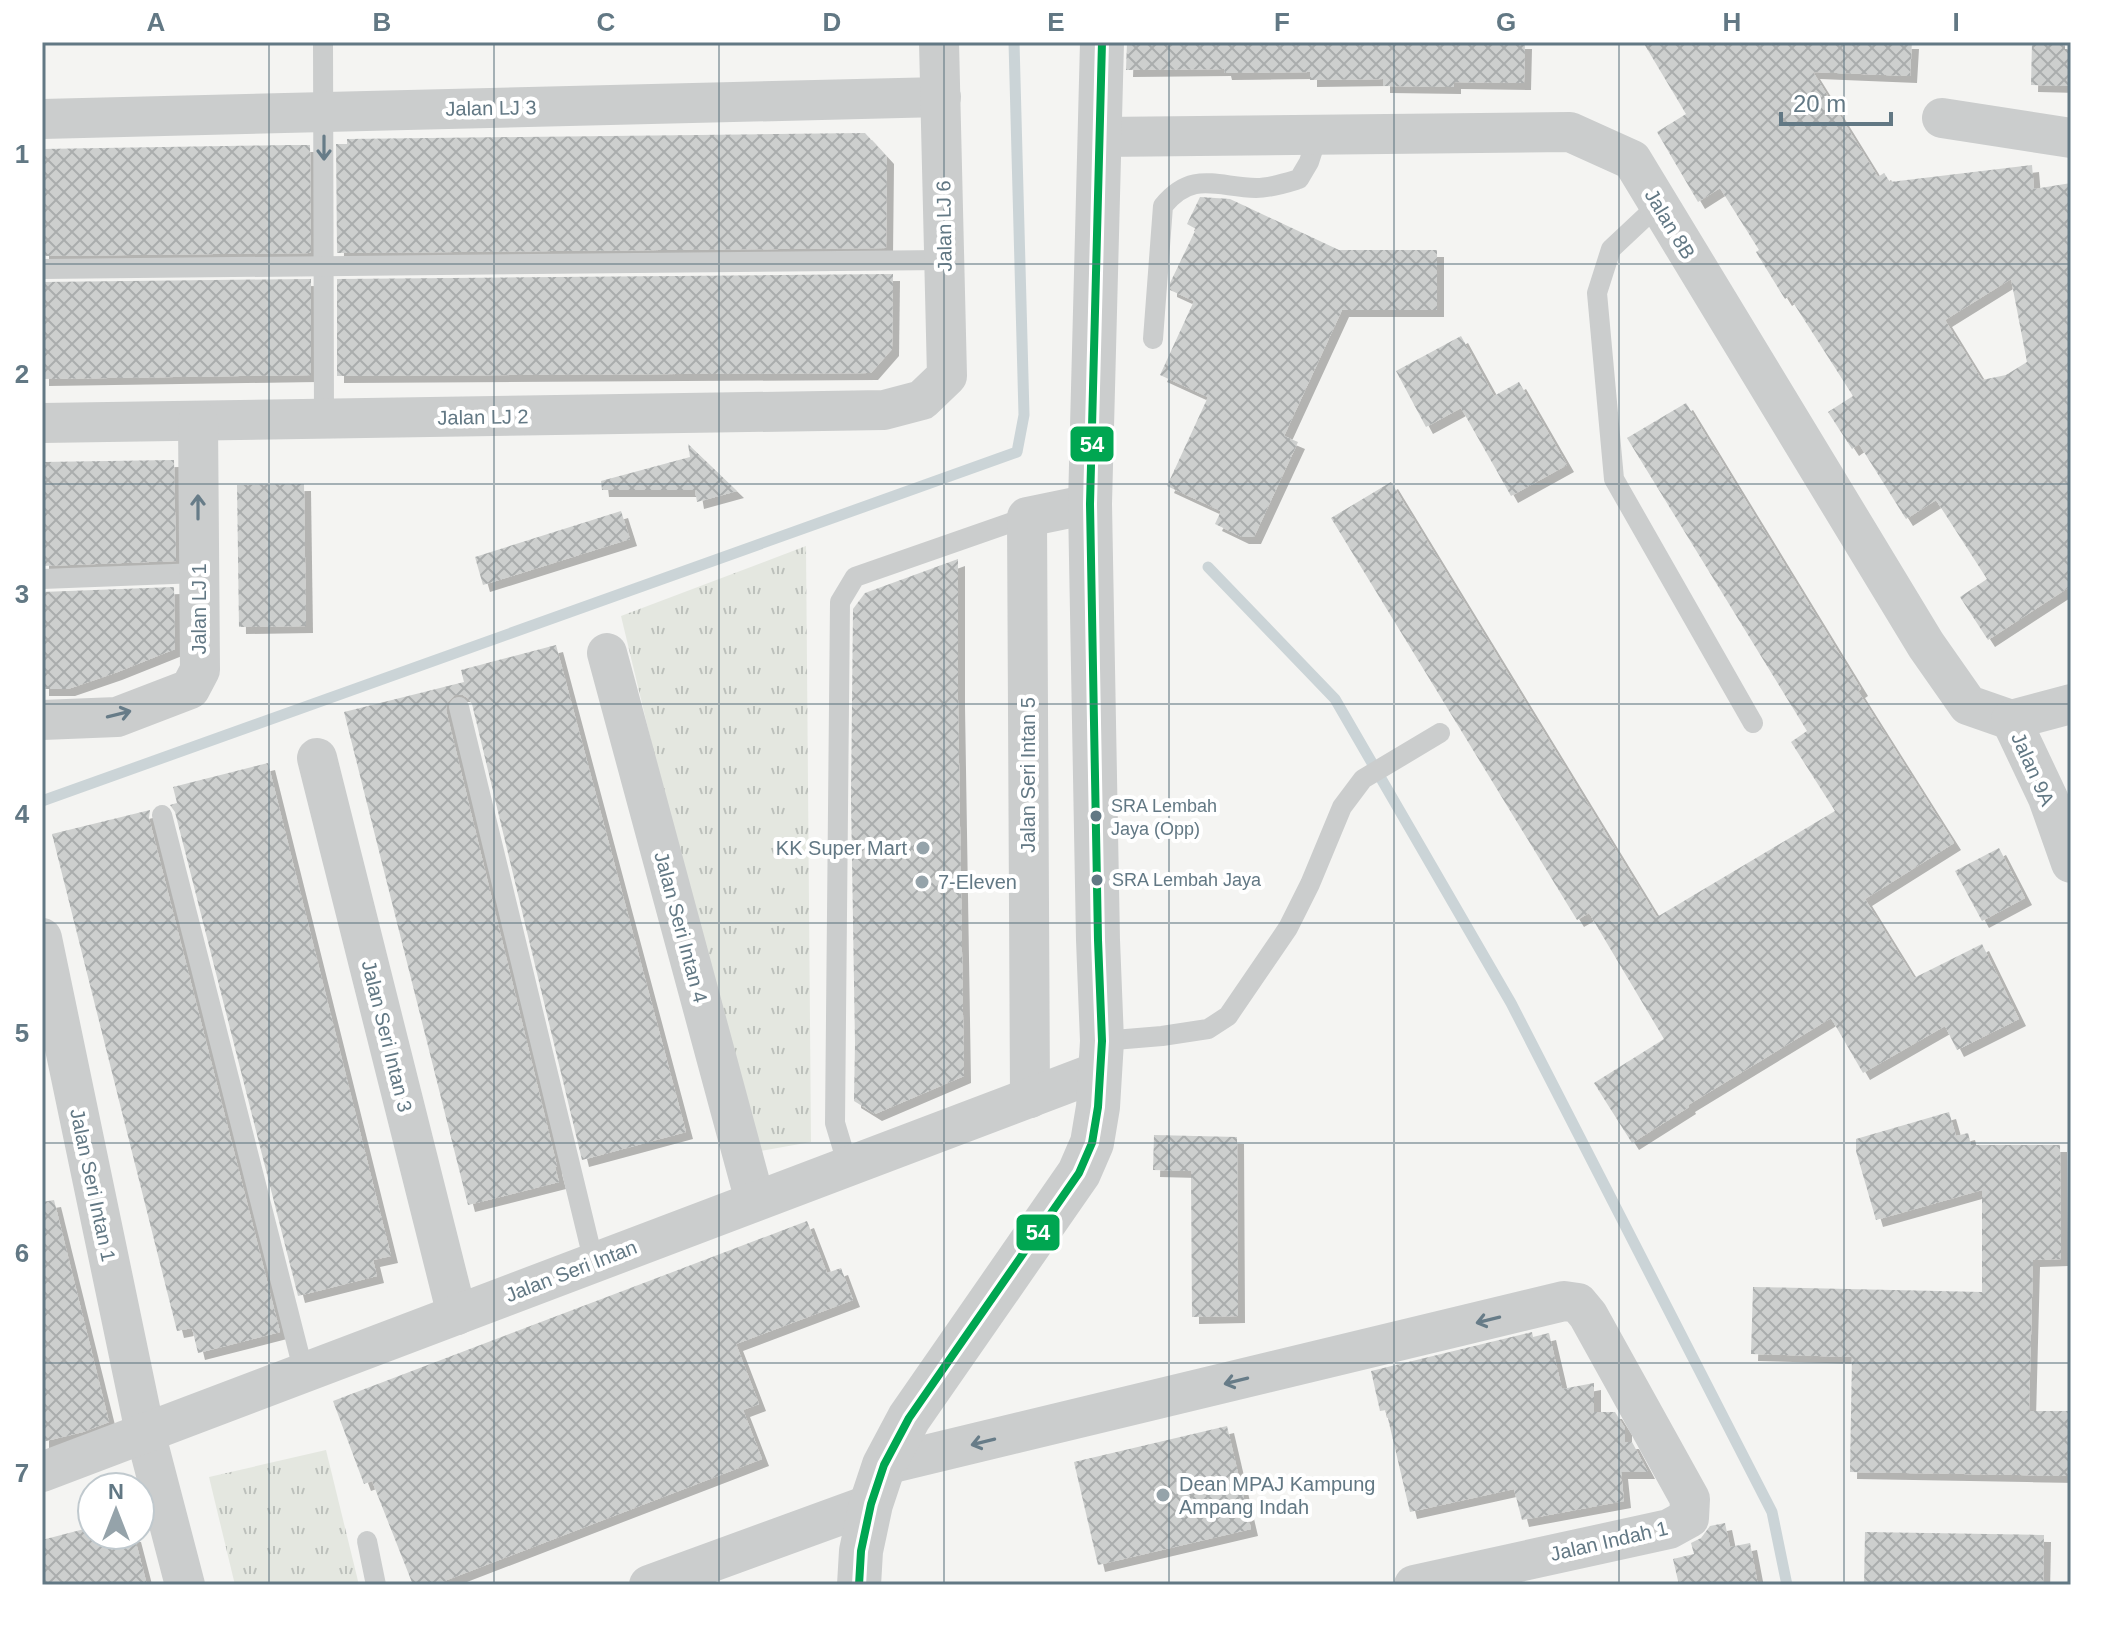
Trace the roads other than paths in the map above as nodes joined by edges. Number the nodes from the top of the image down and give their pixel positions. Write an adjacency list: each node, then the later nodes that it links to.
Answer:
1 (323, 42): 5 (lane)
2 (939, 42): 4 (street, Jalan LJ 6)
3 (1102, 42): 9 (street)
4 (941, 97): 5 (street, Jalan LJ 3); 12 (street, Jalan LJ 6)
5 (323, 112): 7 (street, Jalan LJ 3); 13 (lane, one-way to 13)
6 (1942, 118): 10 (street)
7 (42, 119)
8 (1318, 134): 9 (street, Jalan 8B); 11 (street, Jalan 8B); 15 (lane)
9 (1101, 137): 20 (street)
10 (2071, 138)
11 (1659, 204): 28 (street, Jalan 8B); 29 (lane)
12 (944, 260): 13 (lane); 16 (street, Jalan LJ 6)
13 (324, 266): 14 (lane); 17 (lane)
14 (42, 269)
15 (1153, 339)
16 (922, 400): 17 (street, Jalan LJ 2)
17 (324, 419): 18 (street, Jalan LJ 2)
18 (198, 421): 19 (street, Jalan LJ 2); 22 (street, Jalan LJ 1, one-way to 18)
19 (42, 423)
20 (1090, 504): 21 (street); 35 (street)
21 (1027, 517): 36 (street, Jalan Seri Intan 5); 37 (lane)
22 (199, 573): 23 (lane); 27 (street, Jalan LJ 1, one-way to 22)
23 (42, 579)
24 (607, 653): 38 (street, Jalan Seri Intan 4)
25 (2071, 704): 28 (street)
26 (459, 707): 39 (lane)
27 (42, 720)
28 (2011, 720): 33 (street, Jalan 9A)
29 (1753, 723)
30 (1440, 733): 35 (lane)
31 (317, 758): 40 (street, Jalan Seri Intan 3)
32 (162, 815): 41 (lane)
33 (2071, 863)
34 (42, 938): 42 (street, Jalan Seri Intan 1)
35 (1101, 1056): 36 (street, Jalan Seri Intan); 44 (street)
36 (1030, 1098): 37 (street, Jalan Seri Intan)
37 (848, 1166): 38 (street, Jalan Seri Intan)
38 (755, 1201): 39 (street, Jalan Seri Intan)
39 (594, 1263): 40 (street, Jalan Seri Intan)
40 (457, 1315): 41 (street, Jalan Seri Intan)
41 (304, 1373): 42 (street, Jalan Seri Intan)
42 (145, 1432): 43 (street, Jalan Seri Intan); 46 (street, Jalan Seri Intan 1)
43 (42, 1472)
44 (878, 1485): 48 (street); 49 (street); 50 (street, Jalan Indah 1, one-way to 44)
45 (367, 1541): 47 (lane)
46 (185, 1585)
47 (376, 1585)
48 (649, 1585)
49 (859, 1585)
50 (1414, 1585)

